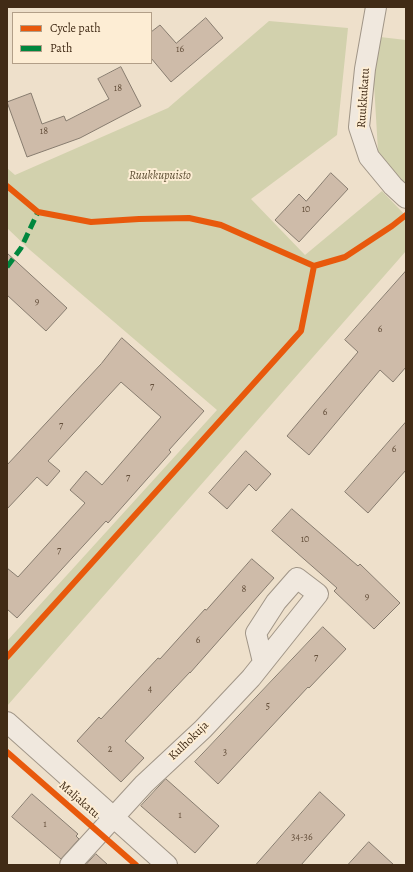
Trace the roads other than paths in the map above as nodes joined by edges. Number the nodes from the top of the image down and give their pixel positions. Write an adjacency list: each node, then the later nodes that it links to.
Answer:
1 (376, 7): 2 (street, Ruukkukatu)
2 (406, 198)
3 (263, 662): 5 (street, Kulhokuja)
4 (7, 722): 5 (street, Maljakatu)
5 (114, 817): 6 (street, Kulhokuja); 7 (street, Maljakatu)
6 (70, 865)
7 (167, 865)

